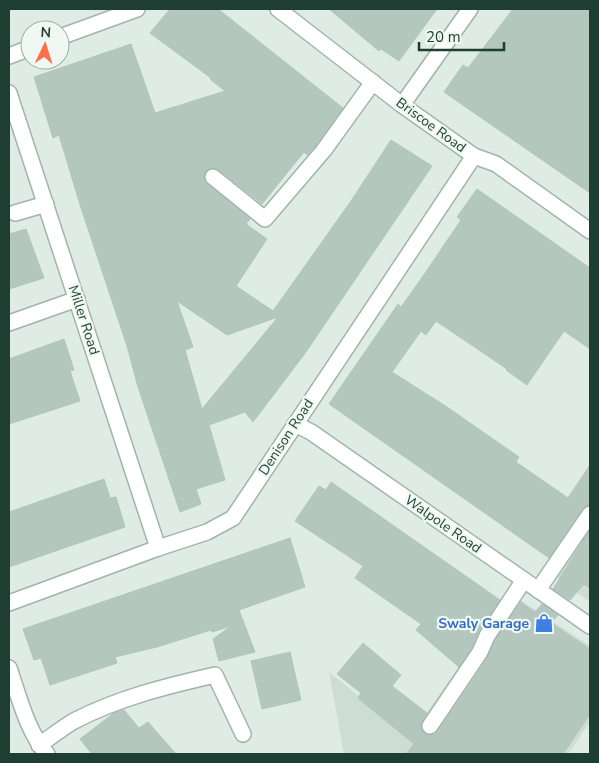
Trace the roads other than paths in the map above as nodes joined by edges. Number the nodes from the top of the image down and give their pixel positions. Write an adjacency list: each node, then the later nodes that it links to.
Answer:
1 (136, 9): 4 (street)
2 (278, 9): 5 (street, Briscoe Road)
3 (470, 9): 7 (street)
4 (70, 33)
5 (373, 82): 7 (street, Briscoe Road); 9 (street)
6 (9, 93): 10 (street, Miller Road)
7 (402, 105): 8 (street, Briscoe Road)
8 (474, 156): 12 (street, Briscoe Road); 15 (street, Denison Road)
9 (213, 177)
10 (46, 204): 11 (street); 13 (street, Miller Road)
11 (15, 213)
12 (590, 231)
13 (77, 299): 14 (street); 17 (street, Miller Road)
14 (9, 323)
15 (294, 424): 17 (street, Denison Road); 18 (street, Walpole Road)
16 (590, 514): 19 (street)
17 (158, 548): 20 (street, Denison Road)
18 (524, 580): 19 (street, Walpole Road); 23 (street)
19 (538, 590): 21 (street, Walpole Road)
20 (9, 603)
21 (590, 626)
22 (9, 668): 25 (street)
23 (430, 726)
24 (243, 734): 25 (street)
25 (43, 750)

